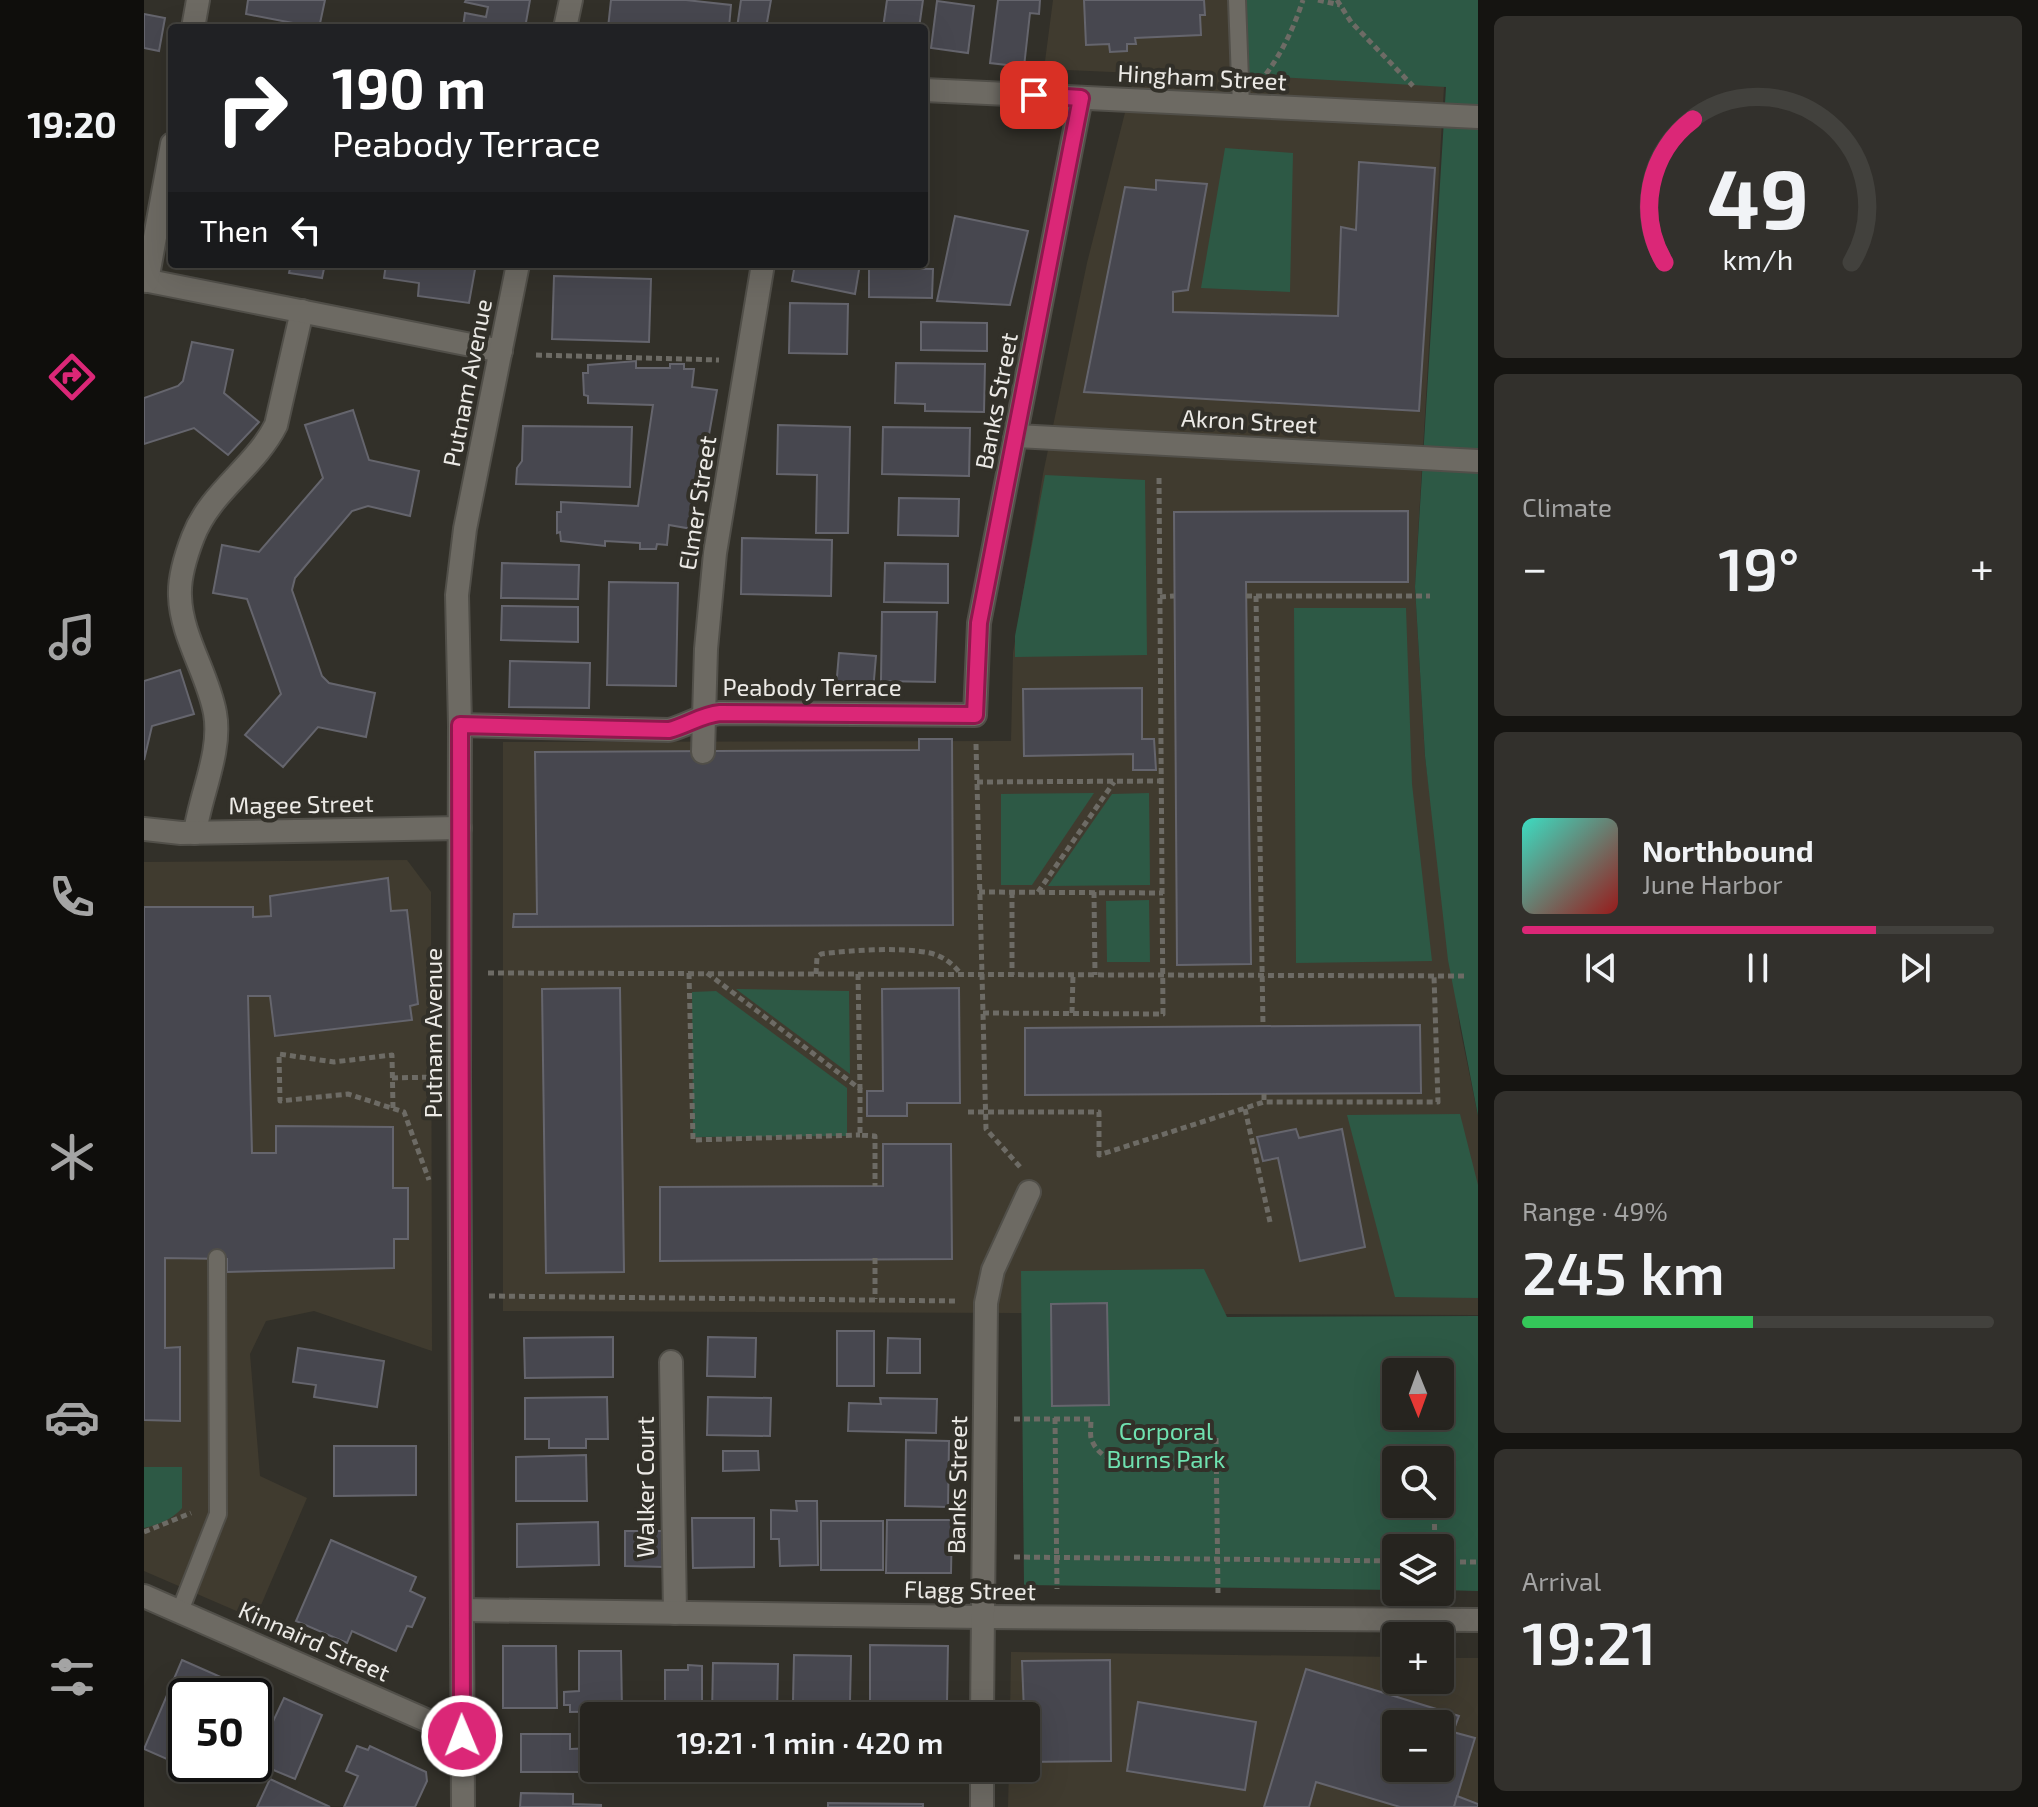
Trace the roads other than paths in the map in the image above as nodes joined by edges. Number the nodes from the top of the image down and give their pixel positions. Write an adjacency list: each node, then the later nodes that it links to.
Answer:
1 (198, 0): 4 (street)
2 (571, 0): 5 (street)
3 (1237, 0): 8 (lane)
4 (194, 24)
5 (566, 24)
6 (928, 90): 7 (street, Hingham Street)
7 (1081, 98): 8 (street, Hingham Street); 16 (street, Banks Street)
8 (1241, 106): 9 (street, Hingham Street)
9 (1478, 117)
10 (168, 165): 13 (street)
11 (517, 268): 15 (street, Putnam Avenue)
12 (762, 268): 18 (street, Elmer Street)
13 (146, 281): 14 (street)
14 (302, 311): 15 (street); 24 (street)
15 (501, 351): 20 (street, Putnam Avenue)
16 (1017, 436): 17 (street, Akron Street); 19 (street, Banks Street)
17 (1478, 461)
18 (703, 715): 19 (street, Peabody Terrace); 20 (street, Peabody Terrace); 21 (street, Elmer Street)
19 (975, 715)
20 (460, 725): 22 (street, Putnam Avenue)
21 (703, 752)
22 (460, 828): 24 (street, Magee Street); 29 (street, Putnam Avenue)
23 (144, 829): 24 (street, Magee Street)
24 (195, 833)
25 (1029, 1192): 32 (street, Banks Street)
26 (217, 1258): 30 (lane)
27 (671, 1362): 31 (street, Walker Court)
28 (144, 1596): 30 (street, Kinnaird Street)
29 (462, 1610): 31 (street, Flagg Street); 35 (street, Putnam Avenue)
30 (180, 1611): 35 (street, Kinnaird Street)
31 (675, 1613): 32 (street, Flagg Street)
32 (983, 1617): 33 (street, Flagg Street); 34 (street, Banks Street)
33 (1478, 1620)
34 (982, 1702)
35 (462, 1736): 37 (street, Putnam Avenue)
36 (982, 1782): 38 (street)
37 (463, 1807)
38 (982, 1807)

